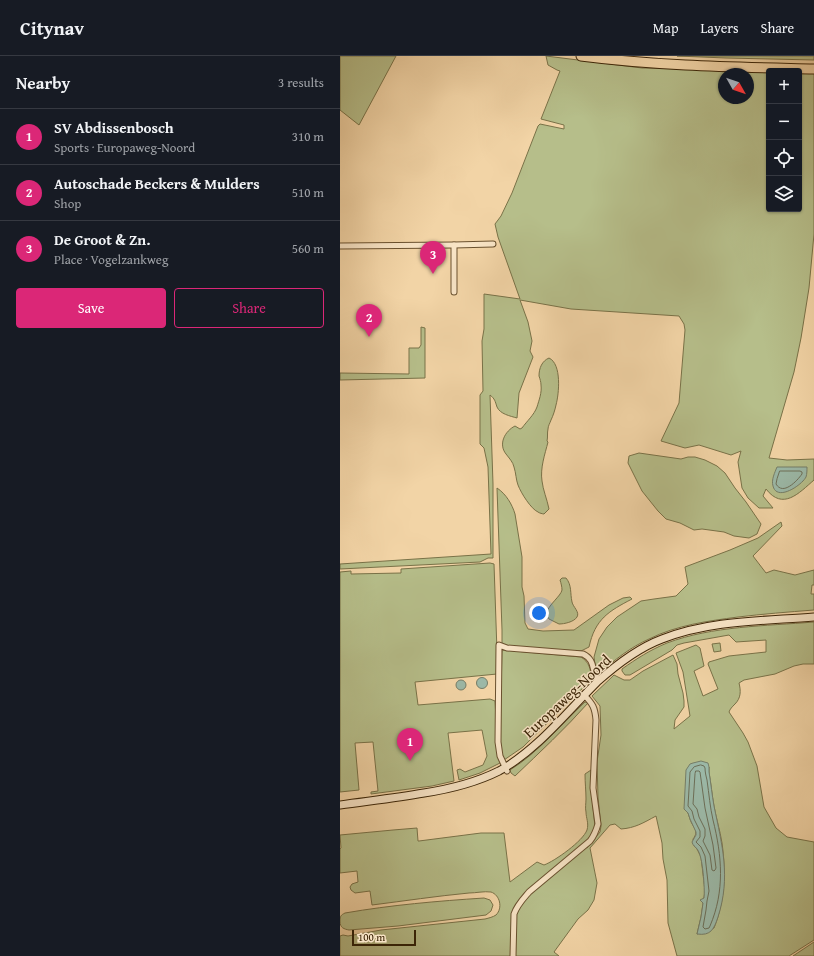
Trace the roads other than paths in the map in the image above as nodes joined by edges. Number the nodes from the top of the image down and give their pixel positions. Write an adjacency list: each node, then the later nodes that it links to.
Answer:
1 (581, 56): 4 (highway)
2 (640, 56): 3 (highway)
3 (814, 63)
4 (814, 69)
5 (493, 244): 6 (street)
6 (454, 245): 7 (street); 8 (street)
7 (340, 246)
8 (454, 292)
9 (814, 617): 10 (street, Europaweg-Noord)
10 (599, 681): 11 (street, Europaweg-Noord); 12 (street)
11 (584, 695): 12 (street, Europaweg-Noord); 14 (street)
12 (506, 769): 13 (street, Europaweg-Noord)
13 (340, 805)
14 (512, 956)

